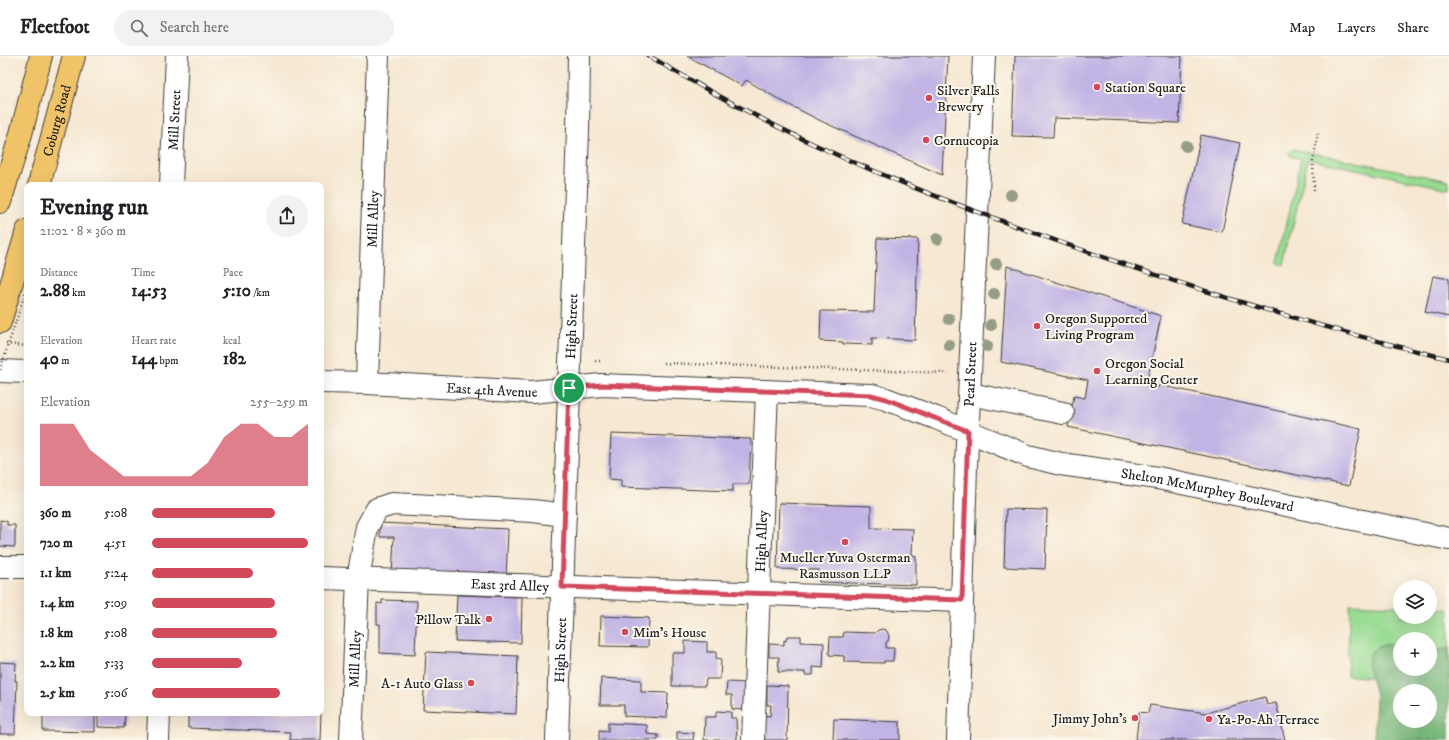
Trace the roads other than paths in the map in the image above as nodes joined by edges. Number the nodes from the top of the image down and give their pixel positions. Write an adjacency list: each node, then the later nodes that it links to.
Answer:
1 (41, 56): 9 (main road)
2 (74, 56): 7 (main road, Coburg Road)
3 (177, 56): 8 (street, Mill Street)
4 (378, 56): 15 (street, Mill Alley)
5 (579, 56): 17 (street, High Street)
6 (984, 56): 16 (street, Pearl Street)
7 (40, 182)
8 (171, 182)
9 (0, 202)
10 (24, 241): 11 (main road)
11 (0, 322)
12 (0, 370): 13 (street)
13 (24, 372)
14 (324, 382): 15 (street, East 4th Avenue)
15 (367, 383): 17 (street, East 4th Avenue)
16 (970, 384): 19 (street); 20 (street, Pearl Street)
17 (569, 388): 18 (street, East 4th Avenue); 21 (street, High Street)
18 (767, 391): 20 (street, East 4th Avenue); 28 (street, High Alley)
19 (1063, 413)
20 (968, 431): 22 (street, Shelton McMurphey Boulevard); 29 (street, Pearl Street)
21 (564, 515): 26 (street, Mill Alley); 27 (street, High Street)
22 (1449, 539)
23 (0, 567): 24 (street)
24 (24, 568)
25 (324, 578): 26 (street, East 3rd Alley)
26 (358, 579): 27 (street, East 3rd Alley); 32 (street, Mill Alley)
27 (562, 587): 28 (street, East 3rd Alley); 33 (street, High Street)
28 (759, 593): 29 (street, East 3rd Alley); 34 (street, High Alley)
29 (962, 600): 35 (street, Pearl Street)
30 (159, 716): 31 (street)
31 (158, 740)
32 (351, 740)
33 (557, 740)
34 (753, 740)
35 (958, 740)

